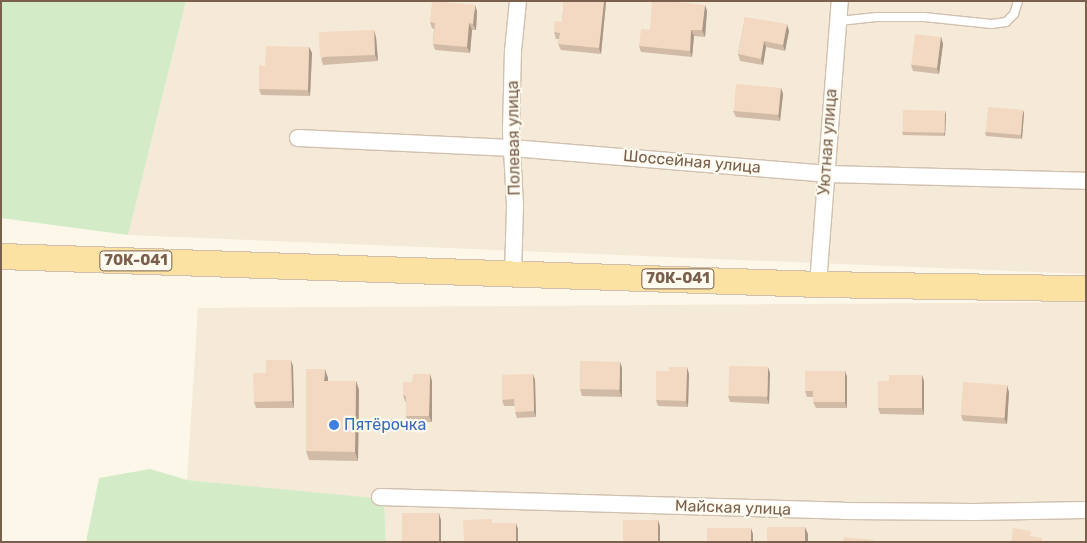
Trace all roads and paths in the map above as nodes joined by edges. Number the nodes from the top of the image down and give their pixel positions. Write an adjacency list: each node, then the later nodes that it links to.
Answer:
1 (518, 1): 6 (street, Полевая улица)
2 (840, 1): 4 (street, Уютная улица)
3 (1018, 1): 4 (lane)
4 (838, 22): 7 (street, Уютная улица)
5 (298, 138): 6 (street, Шоссейная улица)
6 (512, 148): 7 (street, Шоссейная улица); 10 (street, Полевая улица)
7 (826, 174): 8 (street, Шоссейная улица); 11 (street, Уютная улица)
8 (1086, 181)
9 (1, 256): 10 (main road, 70К-041)
10 (513, 274): 11 (main road, 70К-041)
11 (818, 284): 12 (main road, 70К-041)
12 (1086, 288)
13 (380, 497): 14 (street, Майская улица)
14 (1086, 510)

